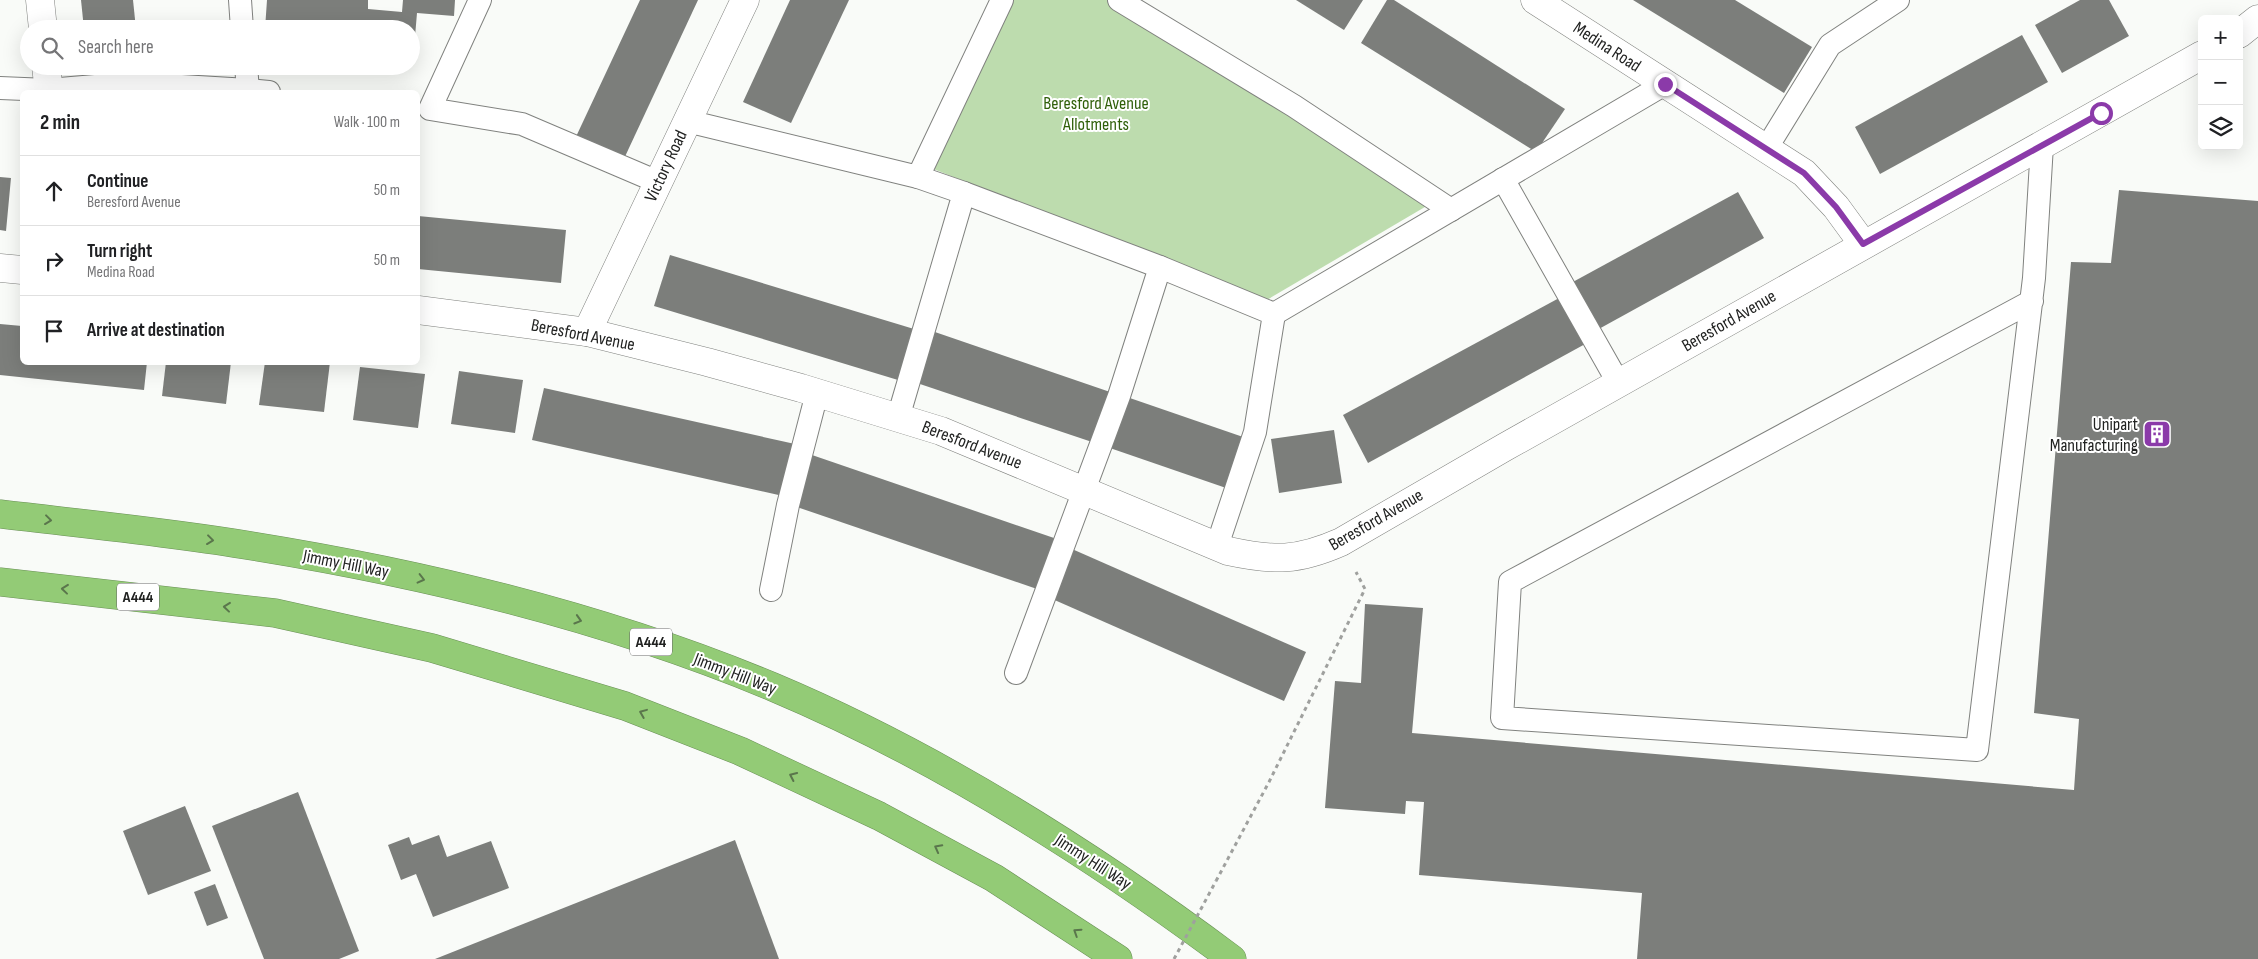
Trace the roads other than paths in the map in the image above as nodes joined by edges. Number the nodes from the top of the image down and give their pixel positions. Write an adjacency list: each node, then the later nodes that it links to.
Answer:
1 (40, 0): 10 (street)
2 (240, 0): 11 (lane)
3 (480, 0): 20 (lane)
4 (745, 0): 21 (street, Victory Road)
5 (1002, 0): 24 (lane)
6 (1119, 0): 28 (lane)
7 (1534, 0): 16 (street, Medina Road)
8 (1898, 0): 23 (lane)
9 (2258, 19): 12 (street)
10 (42, 20)
11 (241, 20)
12 (2243, 31)
13 (2198, 57): 22 (street, Beresford Avenue)
14 (250, 75): 19 (lane)
15 (48, 83): 17 (lane); 18 (lane)
16 (1665, 84): 23 (street, Medina Road); 25 (lane)
17 (0, 88)
18 (242, 90)
19 (258, 90)
20 (424, 109): 26 (lane)
21 (687, 121): 24 (lane); 26 (street, Victory Road)
22 (2042, 146): 29 (street, Beresford Avenue); 33 (lane)
23 (1766, 149): 29 (street, Medina Road)
24 (918, 177): 27 (lane)
25 (1503, 179): 28 (lane); 37 (lane)
26 (658, 182): 36 (street, Victory Road)
27 (964, 193): 30 (lane); 39 (lane)
28 (1451, 210): 35 (lane)
29 (1863, 244): 37 (street, Beresford Avenue)
30 (1160, 267): 35 (lane); 40 (lane)
31 (0, 268): 32 (street)
32 (20, 270)
33 (2032, 301): 33 (lane)
34 (420, 310): 36 (street, Beresford Avenue)
35 (1274, 314): 42 (lane)
36 (587, 332): 38 (street, Beresford Avenue)
37 (1619, 384): 42 (street, Beresford Avenue)
38 (816, 393): 39 (street, Beresford Avenue); 44 (lane)
39 (898, 418): 40 (street, Beresford Avenue)
40 (1084, 490): 42 (street, Beresford Avenue); 45 (lane)
41 (0, 514): 47 (highway, Jimmy Hill Way / A444, one-way to 47)
42 (1217, 546)
43 (0, 582): 46 (highway, A444, one-way to 43)
44 (771, 590)
45 (1016, 673)
46 (1118, 959)
47 (1232, 959)

